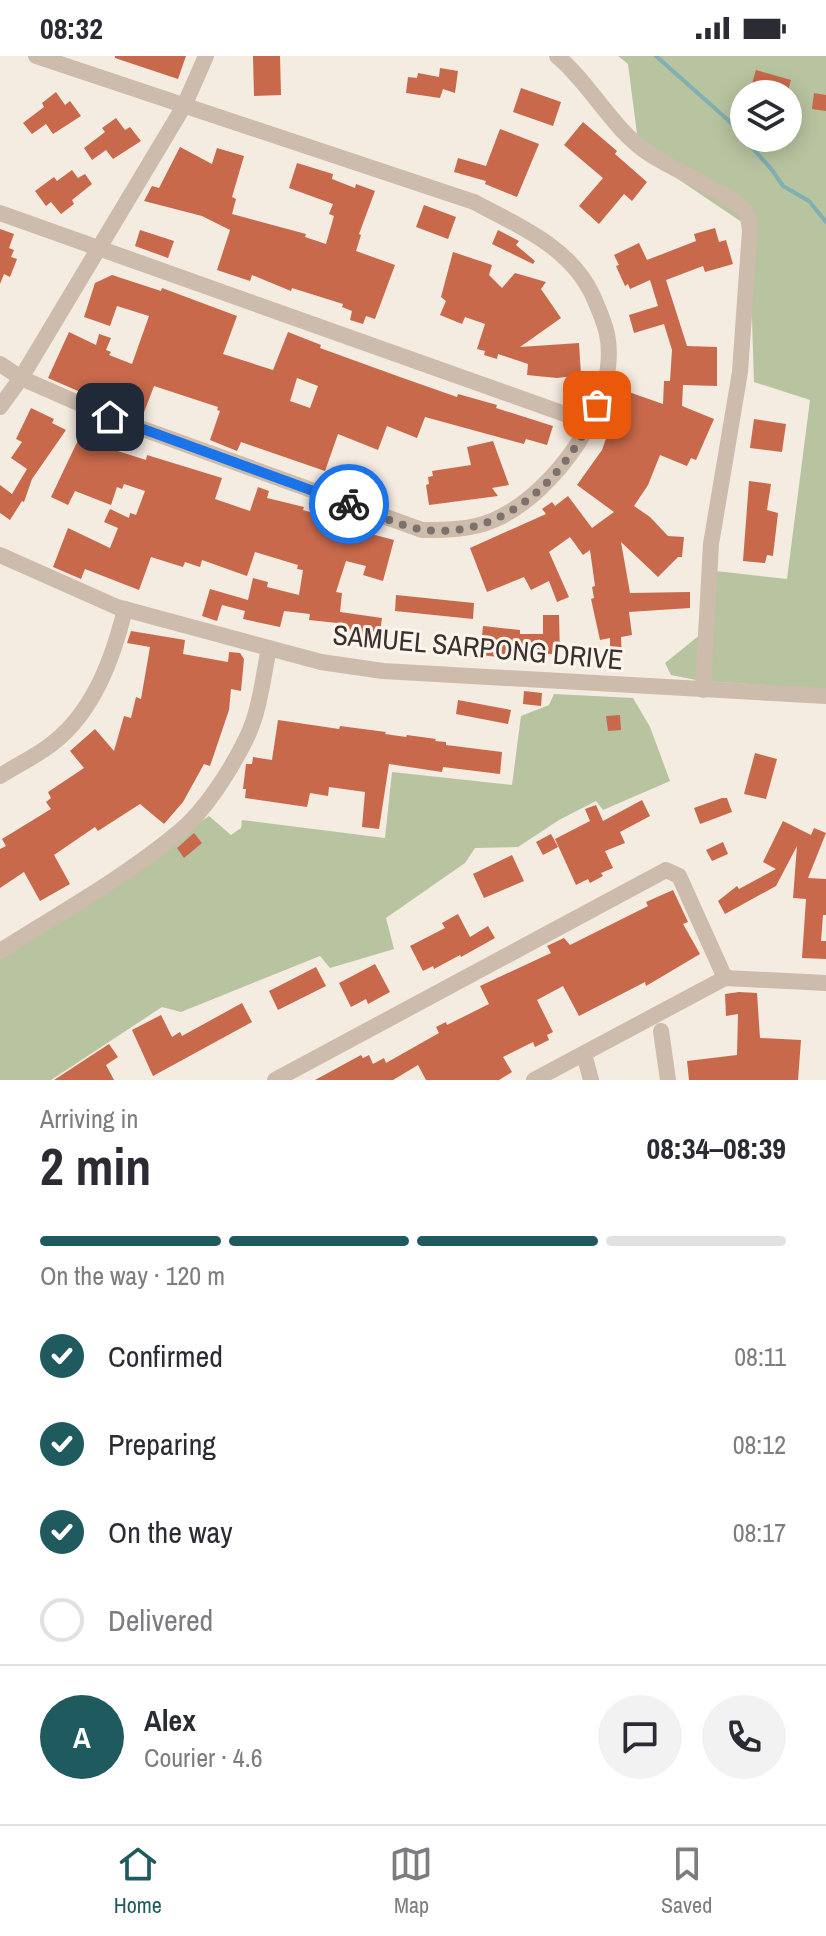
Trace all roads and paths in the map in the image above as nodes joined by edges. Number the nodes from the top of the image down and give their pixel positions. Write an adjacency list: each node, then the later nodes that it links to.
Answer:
1 (36, 56): 4 (street)
2 (206, 56): 4 (street)
3 (557, 56): 14 (street)
4 (184, 106): 6 (street); 10 (street)
5 (0, 213): 6 (street)
6 (98, 247): 8 (street); 10 (street)
7 (0, 364): 8 (street)
8 (21, 378): 9 (street); 10 (street)
9 (0, 407)
10 (590, 423)
11 (0, 555): 12 (street, SAMUEL SARPONG DRIVE)
12 (125, 609): 13 (street, SAMUEL SARPONG DRIVE); 16 (street)
13 (269, 648): 14 (street, SAMUEL SARPONG DRIVE); 17 (street)
14 (703, 690): 15 (street, SAMUEL SARPONG DRIVE)
15 (826, 696)
16 (0, 776)
17 (0, 951)
18 (725, 978): 19 (street); 21 (street); 22 (street)
19 (826, 983)
20 (661, 1031): 25 (street)
21 (584, 1054): 23 (street); 24 (street)
22 (275, 1080)
23 (534, 1080)
24 (591, 1080)
25 (668, 1080)

